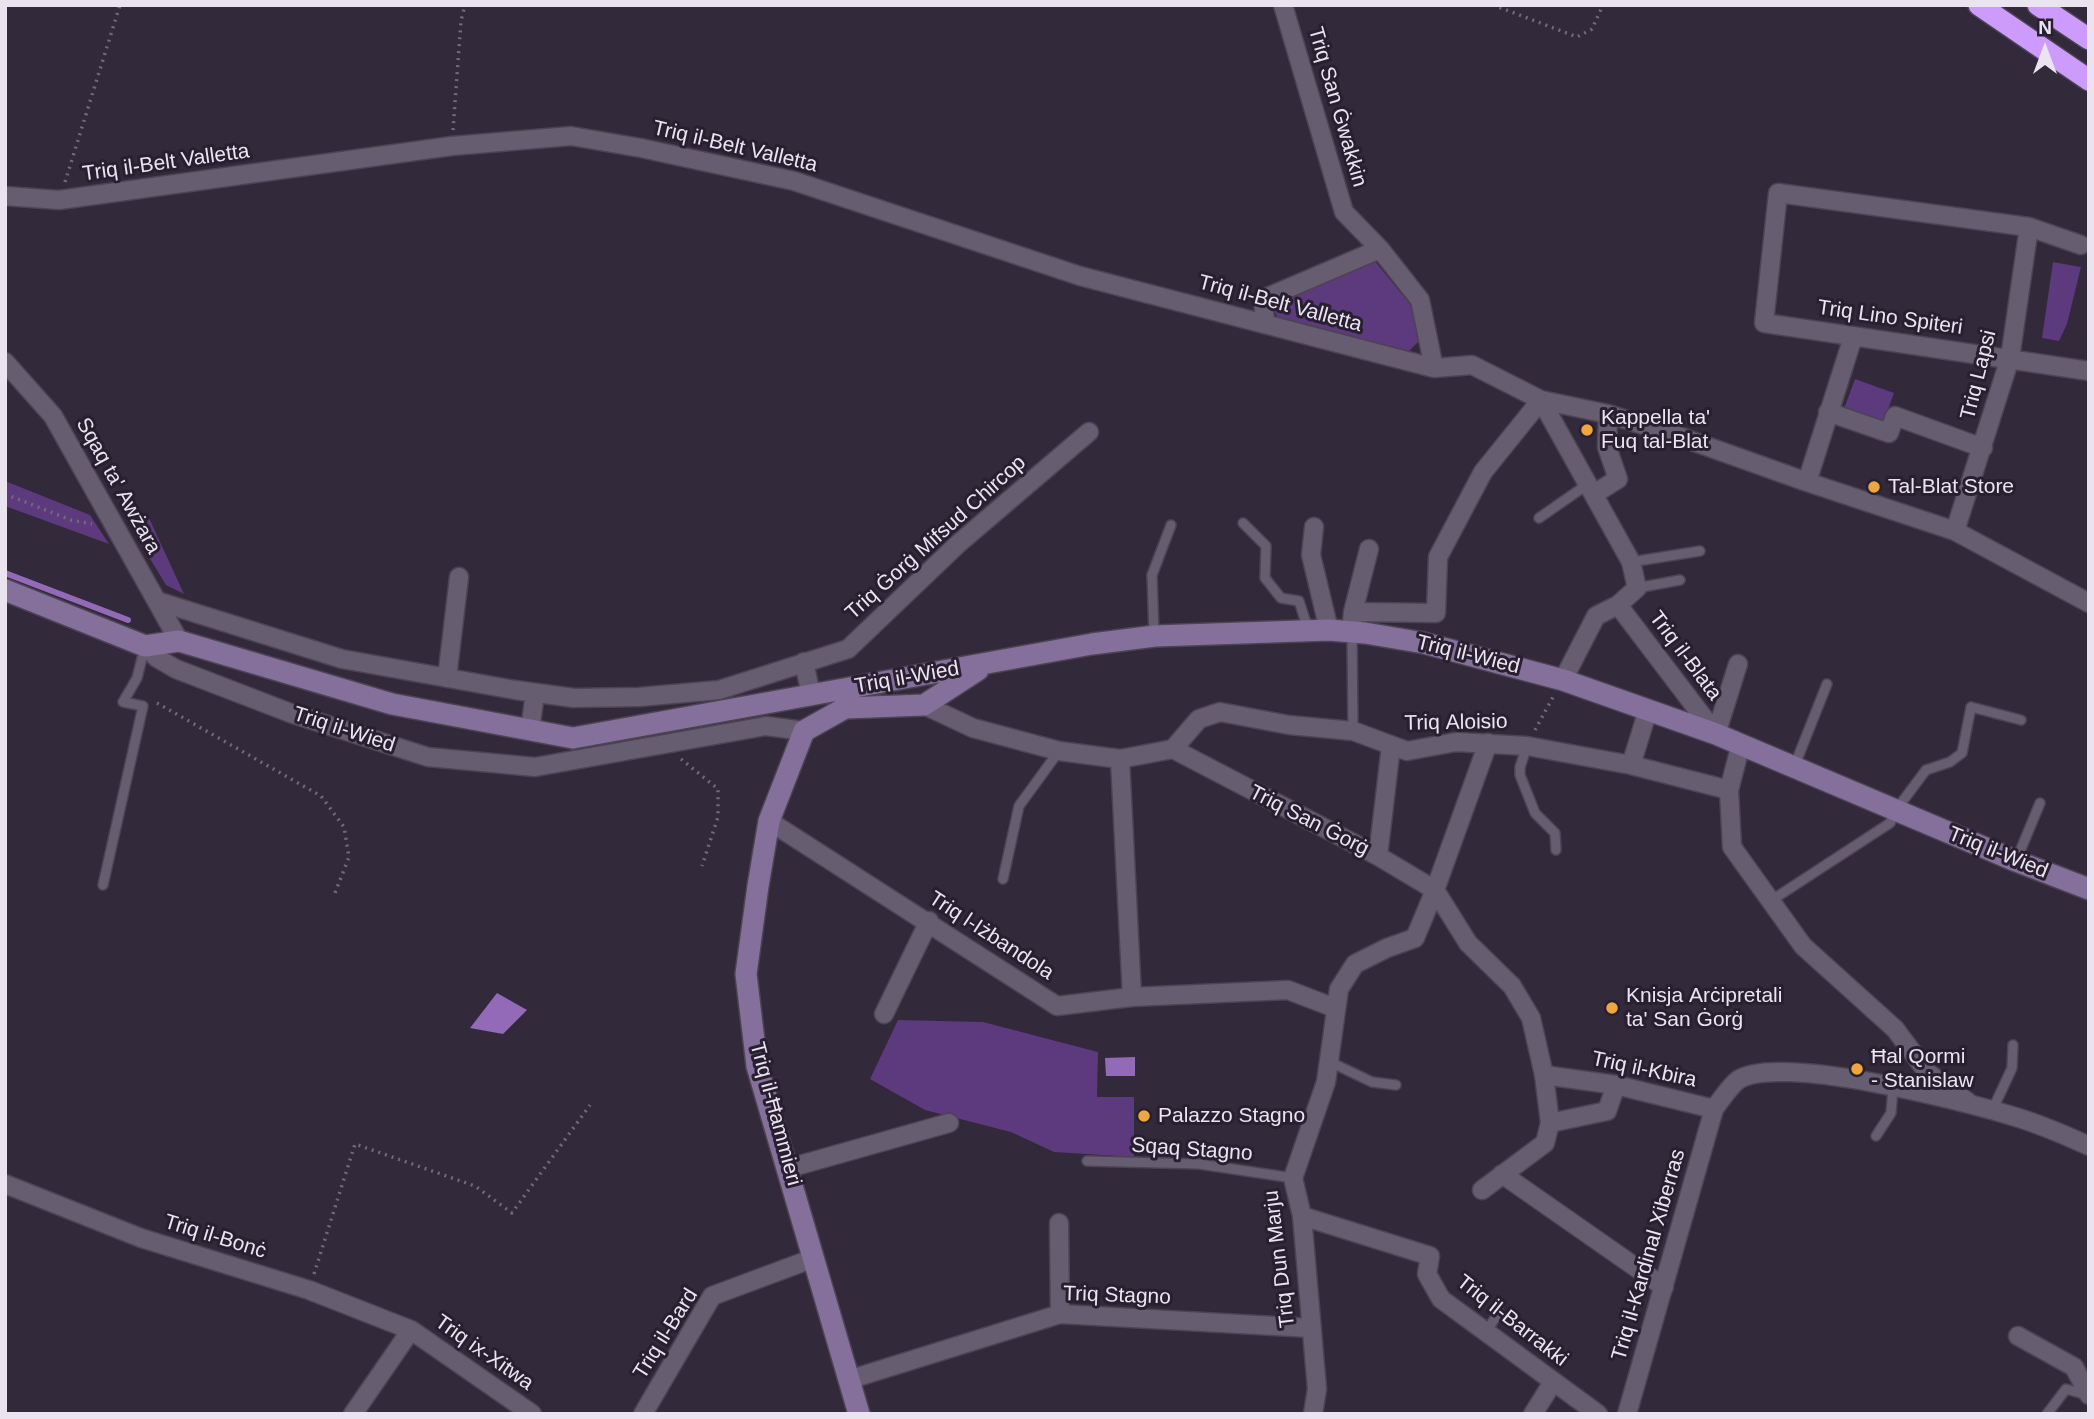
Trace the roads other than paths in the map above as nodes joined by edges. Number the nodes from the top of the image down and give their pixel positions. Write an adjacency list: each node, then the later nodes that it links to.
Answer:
1 (1283, 5): 9 (street, Triq San Ġwakkin)
2 (1979, 5): 5 (highway)
3 (2038, 5): 4 (highway)
4 (2089, 38)
5 (2089, 80)
6 (5, 196): 10 (street, Triq il-Belt Valletta)
7 (2029, 227): 8 (street); 11 (street, Triq Lino Spiteri); 12 (street, Triq Lapsi)
8 (2081, 245)
9 (1380, 248): 10 (street); 14 (street, Triq San Ġwakkin)
10 (1265, 323): 14 (street, Triq il-Belt Valletta)
11 (1853, 337): 12 (street, Triq Lino Spiteri); 17 (street)
12 (2010, 358): 15 (street, Triq Lino Spiteri); 20 (street, Triq Lapsi)
13 (5, 362): 35 (street, Sqaq ta' Awżara)
14 (1434, 368): 16 (street, Triq il-Belt Valletta)
15 (2089, 370)
16 (1541, 400): 18 (street, Triq il-Belt Valletta); 22 (street, Triq il-Blata); 38 (street)
17 (1828, 412): 20 (street); 21 (street)
18 (1608, 414): 21 (street, Triq il-Belt Valletta); 22 (street)
19 (1089, 432): 43 (street, Triq Ġorġ Mifsud Chircop)
20 (1983, 448): 27 (street, Triq Lapsi)
21 (1807, 482): 27 (street, Triq il-Belt Valletta)
22 (1591, 489): 23 (lane); 30 (street, Triq il-Blata)
23 (1539, 518)
24 (1243, 523): 39 (lane)
25 (1171, 525): 40 (lane)
26 (1314, 527): 39 (street)
27 (1955, 531): 36 (street, Triq il-Belt Valletta)
28 (1369, 549): 38 (street)
29 (1700, 551): 30 (lane)
30 (1631, 562): 33 (street, Triq il-Blata)
31 (459, 577): 46 (street)
32 (1680, 580): 33 (lane)
33 (1637, 588): 37 (street, Triq il-Blata)
34 (5, 590): 42 (street, Triq il-Wied)
35 (158, 601): 41 (street, Sqaq ta' Awżara); 46 (street)
36 (2089, 603)
37 (1618, 605): 47 (street, Triq il-Blata); 57 (street, Triq il-Blata)
38 (1352, 622): 39 (street, Triq il-Wied); 47 (street, Triq il-Wied); 56 (lane)
39 (1319, 631): 40 (street, Triq il-Wied)
40 (1154, 636): 44 (street, Triq il-Wied)
41 (179, 641): 42 (street, Triq il-Wied); 54 (street, Triq il-Wied)
42 (145, 646): 55 (street, Triq il-Wied); 75 (lane)
43 (804, 662): 49 (street); 50 (street)
44 (985, 664): 50 (street, Triq il-Wied); 51 (street)
45 (1738, 664): 57 (street)
46 (447, 678): 49 (street)
47 (1563, 680): 52 (street, Triq il-Wied)
48 (1826, 684): 66 (lane)
49 (535, 693): 54 (street)
50 (811, 695): 54 (street, Triq il-Wied)
51 (925, 705): 55 (street); 63 (street)
52 (1648, 710): 57 (street, Triq il-Wied); 65 (street)
53 (2021, 720): 69 (lane)
54 (530, 730)
55 (804, 731): 70 (street, Triq il-Ħammieri)
56 (1353, 731): 60 (street, Triq Aloisio); 62 (street, Triq Aloisio)
57 (1716, 734): 59 (street, Triq il-Wied)
58 (1488, 743): 60 (street, Triq Aloisio); 61 (street, Triq Aloisio); 77 (street, Triq Dun Marju)
59 (1741, 744): 66 (street, Triq il-Wied); 67 (street)
60 (1391, 746): 72 (street)
61 (1527, 746): 65 (street, Triq Aloisio); 71 (lane)
62 (1173, 749): 64 (street); 72 (street, Triq San Ġorġ)
63 (1059, 751): 64 (street); 74 (lane)
64 (1120, 759): 80 (street)
65 (1631, 765): 67 (street, Triq Aloisio)
66 (1794, 767): 69 (street, Triq il-Wied)
67 (1729, 790): 78 (street)
68 (2040, 803): 73 (lane)
69 (1896, 810): 73 (street, Triq il-Wied); 78 (lane)
70 (769, 821): 79 (street, Triq l-Iżbandola); 96 (street, Triq il-Ħammieri)
71 (1556, 850)
72 (1378, 856): 77 (street, Triq San Ġorġ)
73 (2016, 861): 76 (street, Triq il-Wied)
74 (1003, 879)
75 (103, 885)
76 (2088, 888)
77 (1435, 890): 81 (street, Triq Dun Marju); 85 (street, Triq San Ġorġ)
78 (1772, 900): 90 (street)
79 (929, 921): 80 (street, Triq l-Iżbandola); 82 (street)
80 (1132, 997): 81 (street, Triq l-Iżbandola)
81 (1335, 1008): 84 (street, Triq Dun Marju)
82 (884, 1014)
83 (2013, 1045): 90 (lane)
84 (1328, 1061): 86 (lane); 98 (street, Triq Dun Marju)
85 (1544, 1075): 87 (street, Triq il-Kbira); 92 (street, Triq San Ġorġ)
86 (1396, 1085)
87 (1616, 1085): 89 (street, Triq il-Kbira); 92 (street)
88 (1893, 1088): 89 (street, Triq il-Kbira); 90 (street, Triq il-Kbira); 93 (lane)
89 (1714, 1108): 104 (street, Triq il-Kardinal Xiberras)
90 (1983, 1109): 94 (street, Triq il-Kbira)
91 (949, 1123): 96 (street)
92 (1550, 1123): 97 (street)
93 (1876, 1136)
94 (2089, 1146)
95 (1087, 1161): 98 (lane, Sqaq Stagno)
96 (789, 1168): 103 (street, Triq il-Ħammieri)
97 (1502, 1174): 100 (street); 104 (street)
98 (1293, 1178): 101 (street, Triq Dun Marju)
99 (5, 1184): 108 (street, Triq il-Bonċ)
100 (1482, 1190)
101 (1302, 1216): 107 (street, Triq Dun Marju); 109 (street, Triq il-Barrakki)
102 (1059, 1223): 106 (street)
103 (814, 1258): 111 (street, Triq il-Ħammieri); 116 (street, Triq il-Bard)
104 (1664, 1287): 121 (street, Triq il-Kardinal Xiberras)
105 (1499, 1312): 109 (lane)
106 (1060, 1314): 107 (street, Triq Stagno); 111 (street, Triq Stagno)
107 (1311, 1328): 118 (street, Triq Dun Marju)
108 (411, 1330): 114 (street); 115 (street, Triq ix-Xitwa)
109 (1486, 1332): 112 (street, Triq il-Barrakki)
110 (2018, 1336): 113 (street)
111 (848, 1380): 117 (street, Triq il-Ħammieri)
112 (1553, 1381): 119 (street); 120 (street, Triq il-Barrakki)
113 (2089, 1395): 122 (lane)
114 (353, 1414)
115 (532, 1414)
116 (643, 1414)
117 (859, 1414)
118 (1313, 1414)
119 (1533, 1414)
120 (1598, 1414)
121 (1627, 1414)
122 (2047, 1414)

